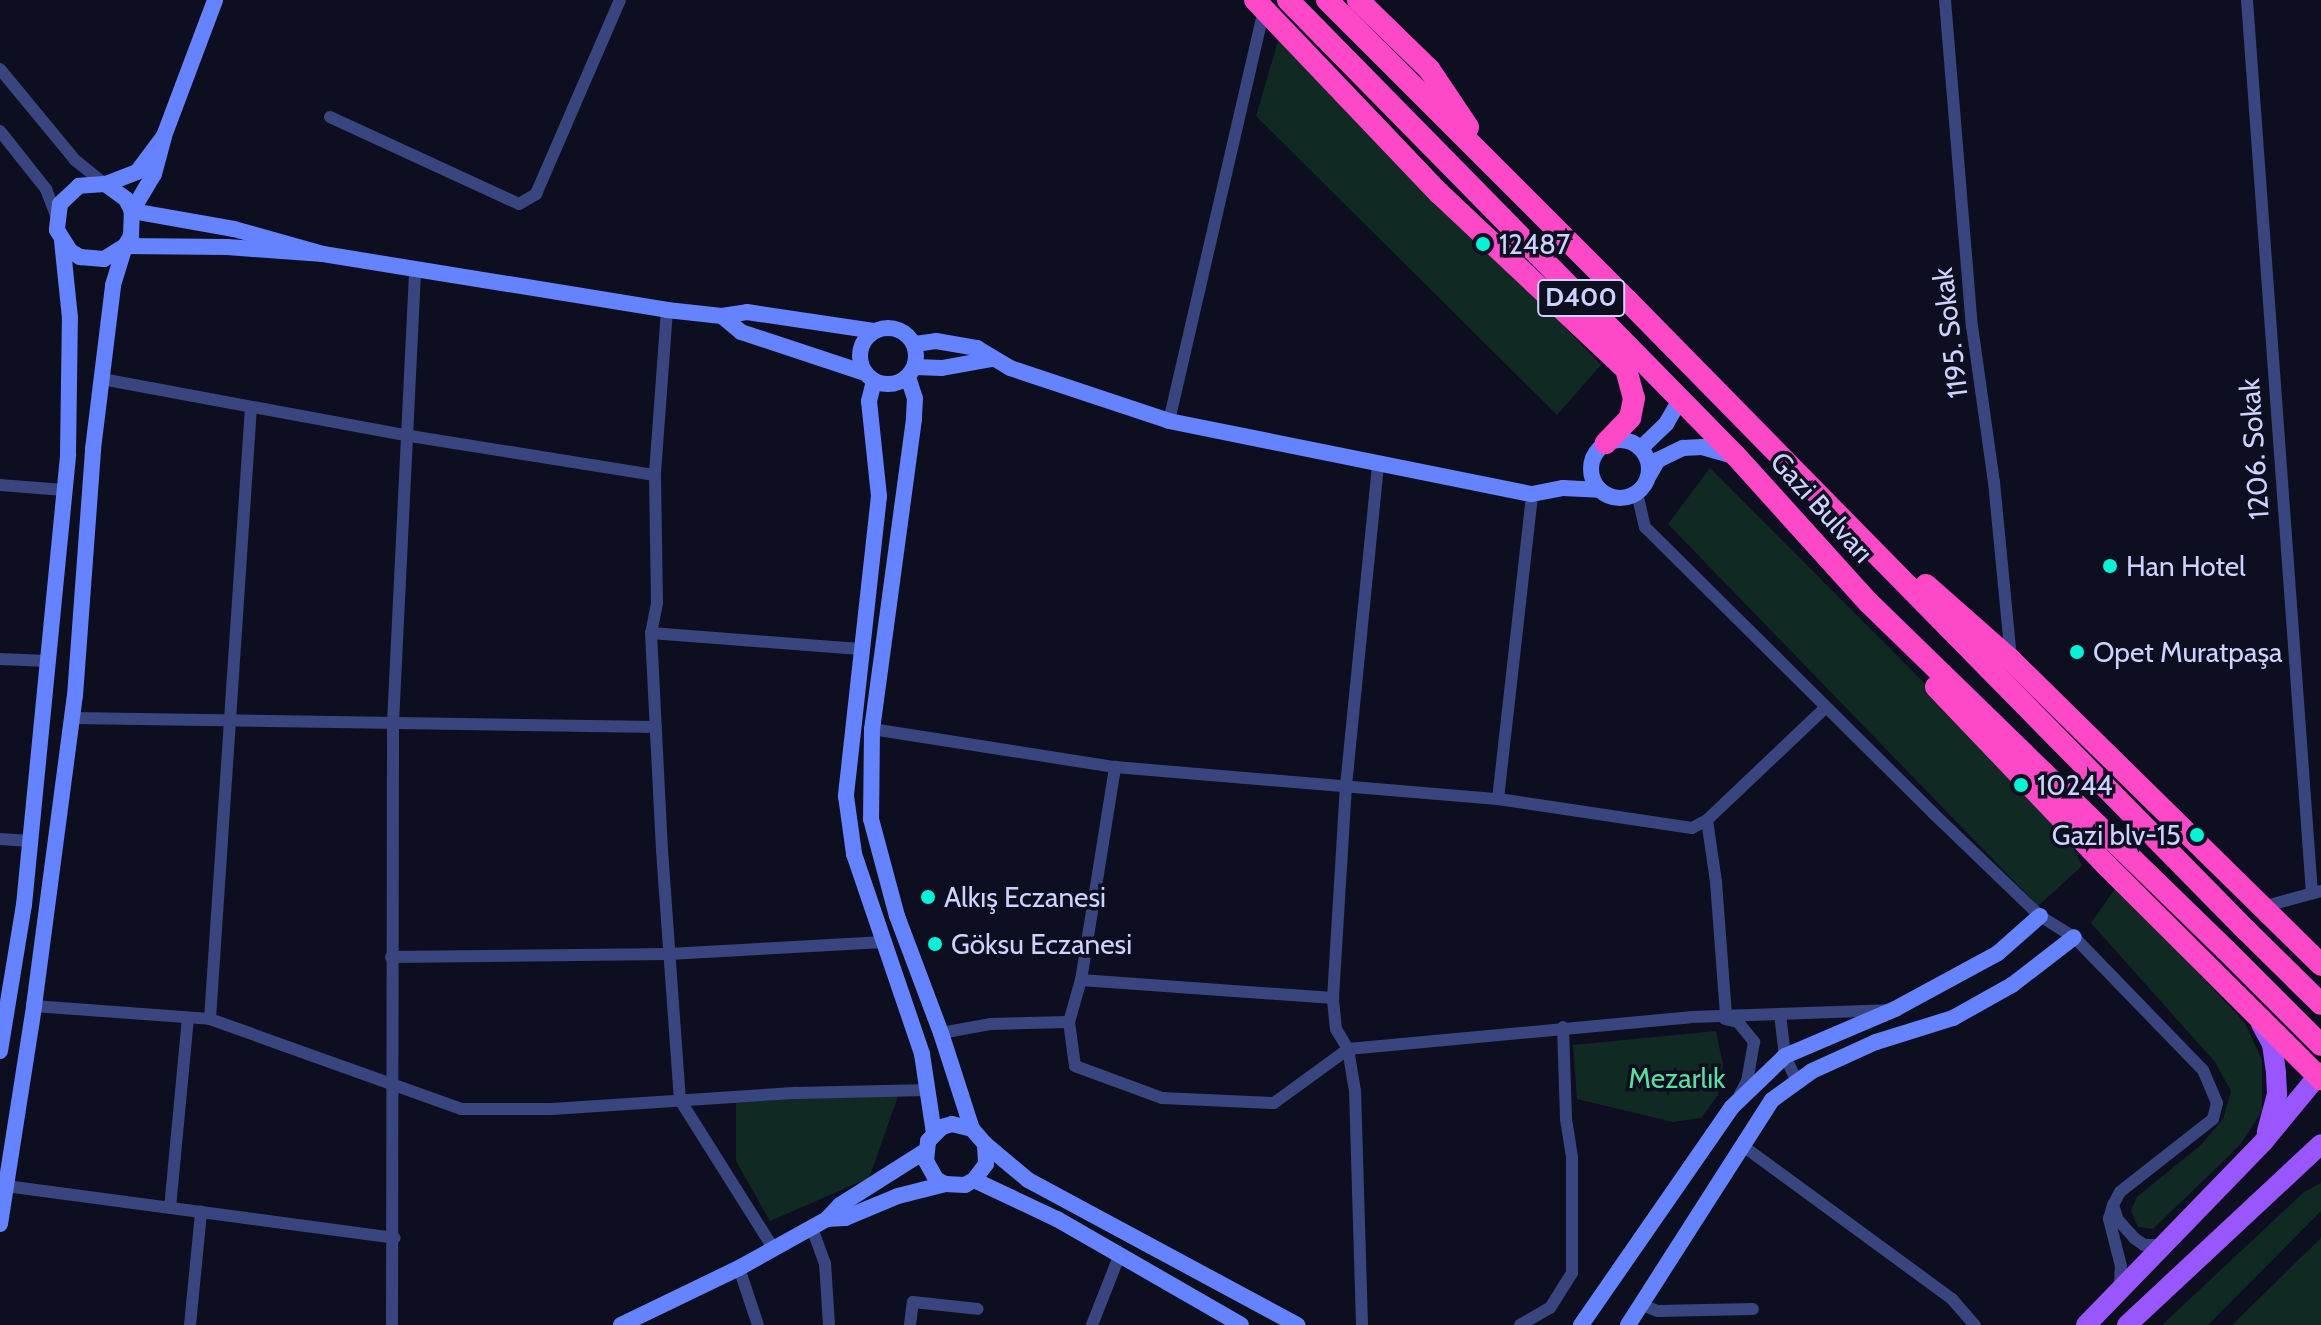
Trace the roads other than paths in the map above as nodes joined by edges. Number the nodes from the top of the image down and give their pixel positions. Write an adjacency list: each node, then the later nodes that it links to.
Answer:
1 (215, 0): 12 (street)
2 (620, 0): 10 (street)
3 (1288, 0): 29 (highway, Gazi Bulvarı / D400)
4 (1327, 0): 13 (highway, Gazi Bulvarı / D400)
5 (1358, 0): 13 (highway)
6 (1945, 0): 50 (street, 1195. Sokak)
7 (2247, 0): 64 (street, 1206. Sokak)
8 (1259, 4): 31 (street); 34 (highway)
9 (0, 69): 14 (street)
10 (330, 117)
11 (0, 131): 16 (street)
12 (164, 136): 14 (street); 15 (street)
13 (1498, 171): 37 (highway, Gazi Bulvarı / D400)
14 (105, 184): 15 (street); 16 (street)
15 (132, 211): 18 (street); 19 (street)
16 (57, 217): 17 (street)
17 (62, 241): 18 (street); 42 (street)
18 (125, 246): 19 (street); 28 (street)
19 (323, 254): 20 (street)
20 (415, 268): 21 (street); 32 (street)
21 (667, 310): 22 (street); 38 (street)
22 (722, 316): 23 (street); 27 (street)
23 (874, 331): 24 (street); 27 (street)
24 (915, 344): 25 (street); 26 (street)
25 (992, 359): 26 (street); 31 (street)
26 (911, 372): 27 (street); 57 (street)
27 (870, 377): 48 (street)
28 (102, 379): 30 (street); 53 (street)
29 (1680, 400): 33 (street); 35 (highway, Gazi Bulvarı / D400)
30 (251, 407): 32 (street); 54 (street)
31 (1169, 421): 36 (street)
32 (404, 435): 38 (street); 55 (street)
33 (1641, 448): 34 (street); 39 (street)
34 (1600, 449): 41 (street); 43 (street)
35 (1736, 456): 39 (street); 46 (highway, Gazi Bulvarı / D400)
36 (1378, 463): 45 (street); 59 (street)
37 (1798, 474): 50 (highway); 75 (highway, Gazi Bulvarı / D400, bridge)
38 (655, 475): 47 (street)
39 (1648, 477): 44 (street)
40 (0, 485): 42 (street)
41 (1563, 488): 43 (street); 45 (street)
42 (64, 490): 51 (street)
43 (1599, 490): 44 (street)
44 (1637, 493): 52 (street)
45 (1532, 494): 60 (street)
46 (1868, 602): 78 (highway); 88 (highway, Gazi Bulvarı / D400, bridge)
47 (651, 633): 48 (street); 56 (street)
48 (859, 649): 68 (street)
49 (0, 659): 51 (street)
50 (2011, 660): 65 (highway)
51 (48, 661): 63 (street)
52 (1826, 707): 61 (street); 66 (street)
53 (72, 718): 54 (street); 77 (street)
54 (228, 720): 55 (street); 84 (street)
55 (393, 723): 56 (street); 70 (street)
56 (656, 727): 69 (street)
57 (872, 729): 58 (street); 87 (street)
58 (1115, 767): 59 (street); 73 (street)
59 (1346, 786): 60 (street); 74 (street)
60 (1498, 799): 61 (street)
61 (1707, 820): 82 (street)
62 (0, 839): 63 (street)
63 (30, 841): 76 (street)
64 (2316, 893): 65 (street)
65 (2262, 907): 71 (highway)
66 (2040, 916): 67 (street); 79 (street)
67 (2074, 937): 93 (street); 110 (street)
68 (884, 942): 69 (street); 95 (street)
69 (669, 954): 70 (street); 96 (street)
70 (391, 957): 94 (street)
71 (2315, 959): 72 (highway)
72 (2321, 978)
73 (1081, 980): 74 (street); 85 (street)
74 (1333, 998): 89 (street)
75 (2321, 1003): 78 (highway)
76 (4, 1004): 90 (street)
77 (34, 1006): 83 (street); 109 (street)
78 (2250, 1006): 92 (highway); 100 (main road)
79 (1895, 1009): 80 (street); 91 (street)
80 (1780, 1014): 82 (street); 91 (street)
81 (1708, 1016): 82 (street); 86 (street); 97 (street)
82 (1726, 1016)
83 (188, 1018): 84 (street); 111 (street)
84 (210, 1019): 94 (street)
85 (1069, 1022): 87 (street); 89 (street)
86 (1563, 1027): 89 (street); 135 (street)
87 (941, 1033): 98 (street)
88 (2321, 1045)
89 (1348, 1049): 134 (street)
90 (0, 1051)
91 (1785, 1056): 93 (street); 97 (street)
92 (2320, 1075): 100 (main road)
93 (1797, 1082): 103 (street)
94 (390, 1085): 96 (street); 115 (street)
95 (928, 1090): 96 (street); 99 (street)
96 (680, 1100): 117 (street)
97 (1732, 1107): 136 (street)
98 (972, 1129): 99 (street); 101 (street)
99 (934, 1133): 104 (street)
100 (2264, 1141): 116 (main road)
101 (985, 1144): 107 (street); 133 (street)
102 (2321, 1144): 106 (main road)
103 (1743, 1146): 121 (street); 139 (street)
104 (925, 1151): 108 (street); 113 (street)
105 (2321, 1164): 106 (main road)
106 (2291, 1172): 141 (main road)
107 (974, 1180): 108 (street); 118 (street)
108 (945, 1184): 113 (street)
109 (6, 1186): 111 (street); 114 (street)
110 (2113, 1205): 116 (street); 120 (street)
111 (170, 1208): 112 (street)
112 (201, 1212): 115 (street); 125 (street)
113 (820, 1223): 117 (street); 129 (street)
114 (0, 1224)
115 (395, 1238): 126 (street)
116 (2164, 1245): 120 (main road)
117 (774, 1249): 119 (street)
118 (1120, 1254): 131 (street); 132 (street)
119 (739, 1268): 127 (street); 128 (street)
120 (2120, 1289): 140 (main road)
121 (1642, 1305): 124 (street); 137 (street)
122 (978, 1309): 130 (street)
123 (1753, 1309): 124 (street)
124 (1682, 1311): 138 (street)
125 (190, 1325)
126 (392, 1325)
127 (621, 1325)
128 (758, 1325)
129 (829, 1325)
130 (910, 1325)
131 (1092, 1325)
132 (1241, 1325)
133 (1297, 1325)
134 (1362, 1325)
135 (1520, 1325)
136 (1581, 1325)
137 (1628, 1325)
138 (1681, 1325)
139 (1975, 1325)
140 (2086, 1325)
141 (2127, 1325)

